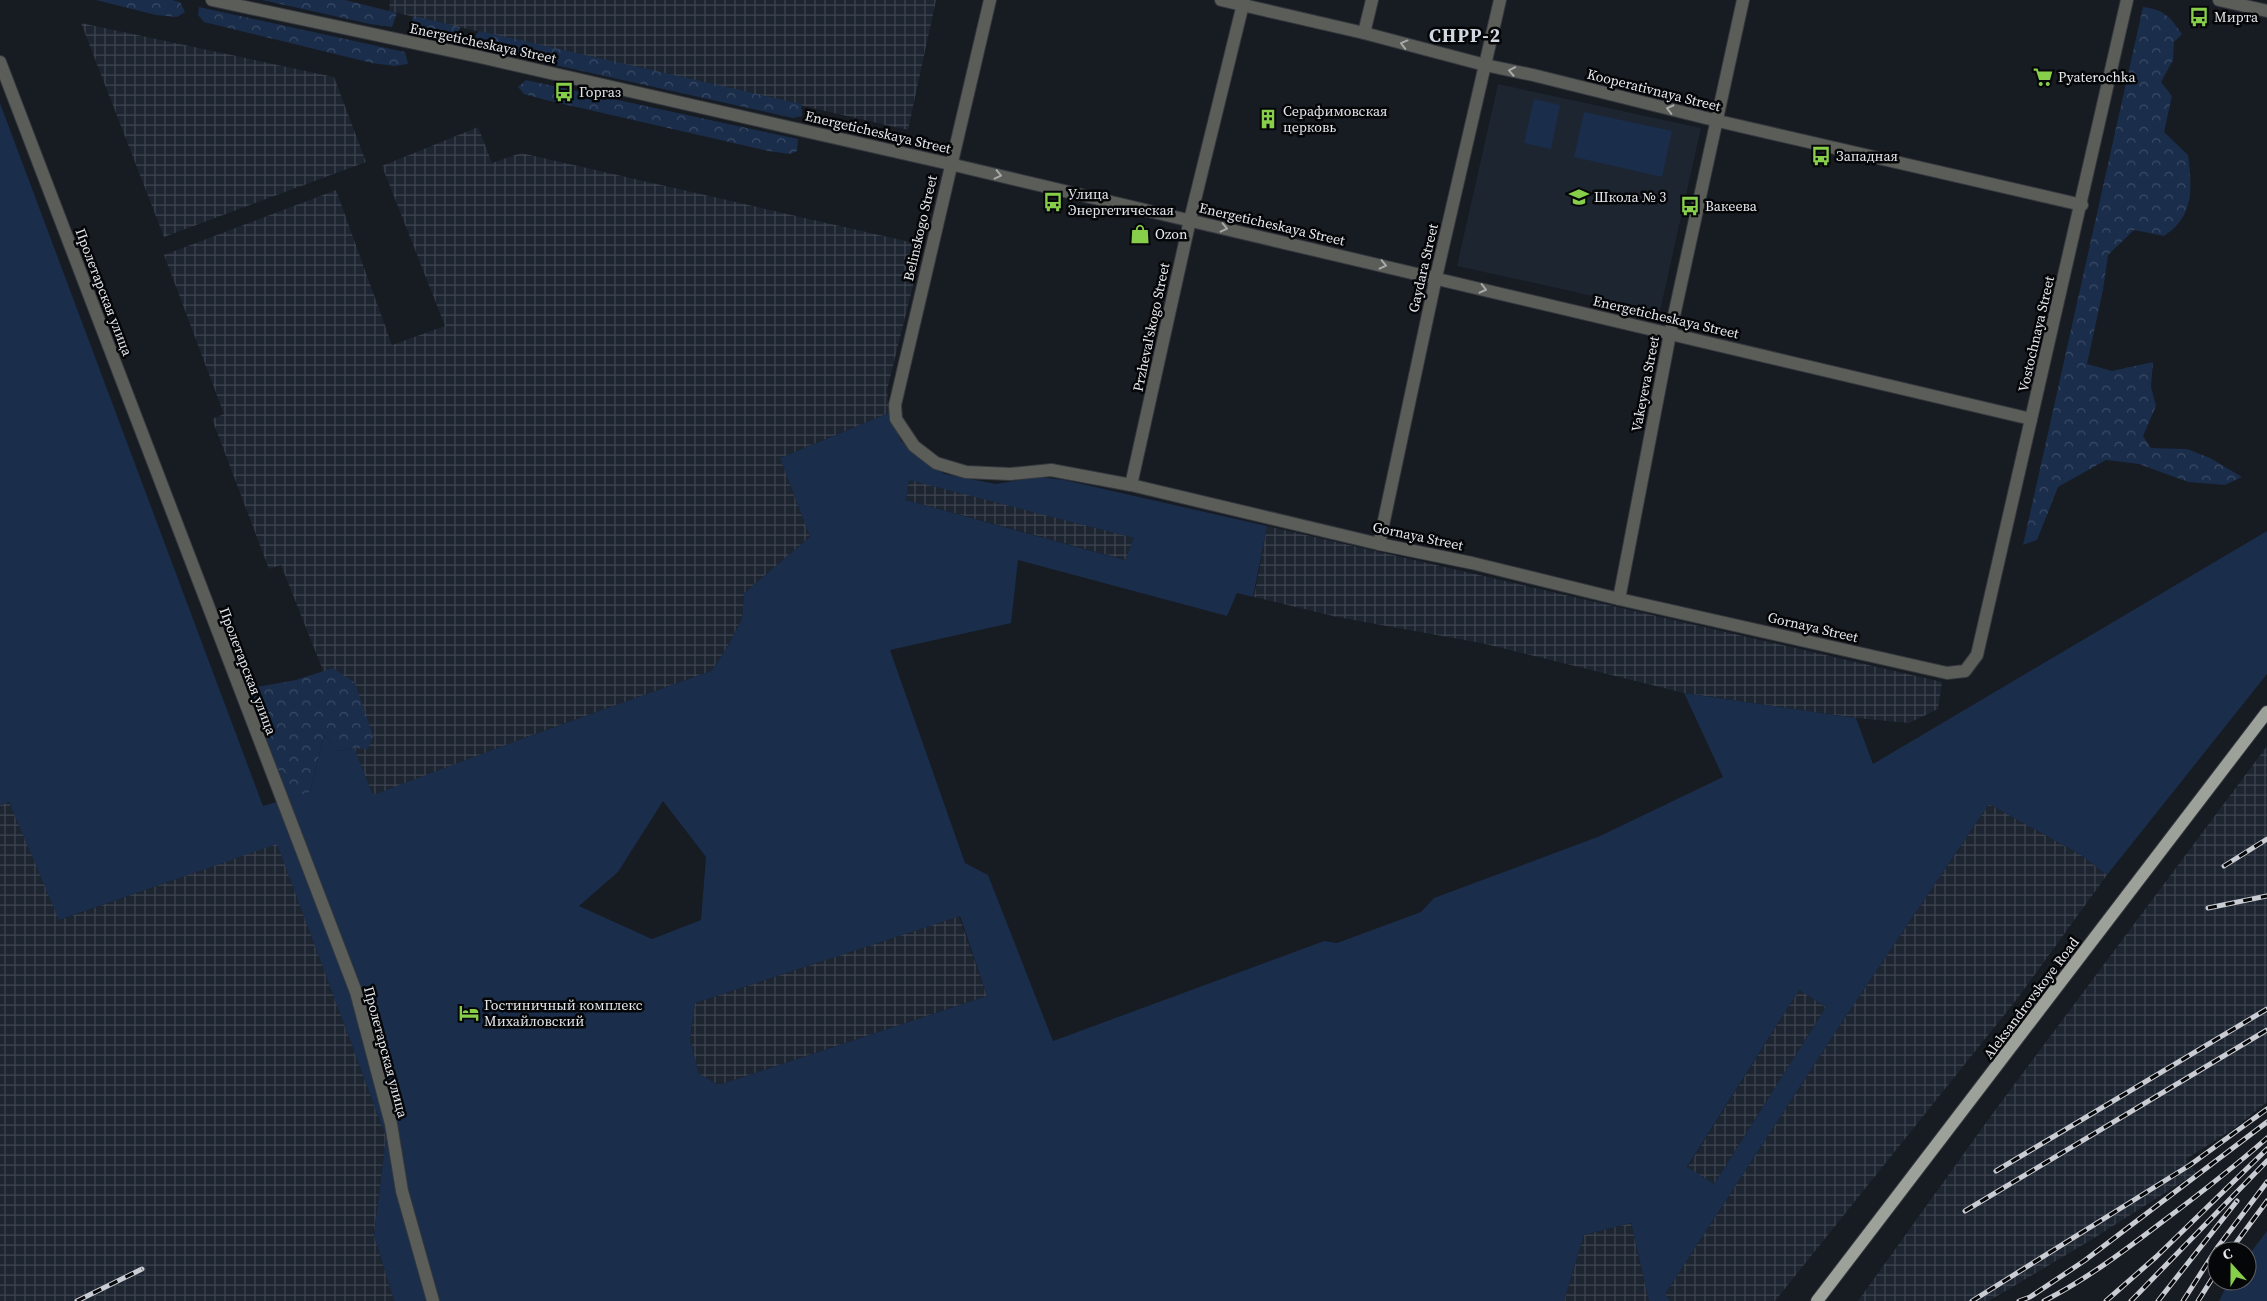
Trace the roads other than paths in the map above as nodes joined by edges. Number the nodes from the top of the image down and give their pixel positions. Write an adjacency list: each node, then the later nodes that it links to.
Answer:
1 (212, 0): 15 (street, Energeticheskaya Street)
2 (990, 0): 15 (street, Belinskogo Street)
3 (1221, 0): 9 (street, Kooperativnaya Street)
4 (1372, 0): 11 (street)
5 (1500, 0): 13 (street, Gaydara Street)
6 (1743, 0): 14 (street, Vakeyeva Street)
7 (2127, 0): 16 (street, Vostochnaya Street)
8 (2219, 0): 10 (street)
9 (1243, 2): 11 (street, Kooperativnaya Street); 17 (street, Przheval'skogo Street)
10 (2267, 11)
11 (1364, 33): 13 (street, Kooperativnaya Street, one-way to 11)
12 (0, 62): 27 (street, Пролетарская улица)
13 (1485, 65): 14 (street, Kooperativnaya Street, one-way to 13); 18 (street, Gaydara Street)
14 (1718, 121): 16 (street, Kooperativnaya Street); 19 (street, Vakeyeva Street)
15 (950, 164): 17 (street, Energeticheskaya Street, one-way to 17); 20 (street, Belinskogo Street)
16 (2082, 205): 21 (street, Vostochnaya Street)
17 (1190, 220): 18 (street, Energeticheskaya Street, one-way to 18); 22 (street, Przheval'skogo Street)
18 (1436, 277): 19 (street, Energeticheskaya Street, one-way to 19); 23 (street, Gaydara Street)
19 (1670, 334): 21 (street, Energeticheskaya Street); 24 (street, Vakeyeva Street)
20 (895, 405): 22 (street, Gornaya Street)
21 (2031, 419): 25 (street, Vostochnaya Street)
22 (1131, 486): 23 (street, Gornaya Street)
23 (1379, 544): 24 (street, Gornaya Street)
24 (1619, 599): 25 (street, Gornaya Street)
25 (1965, 671)
26 (2267, 712): 28 (main road, Aleksandrovskoye Road)
27 (433, 1301)
28 (1817, 1301)

